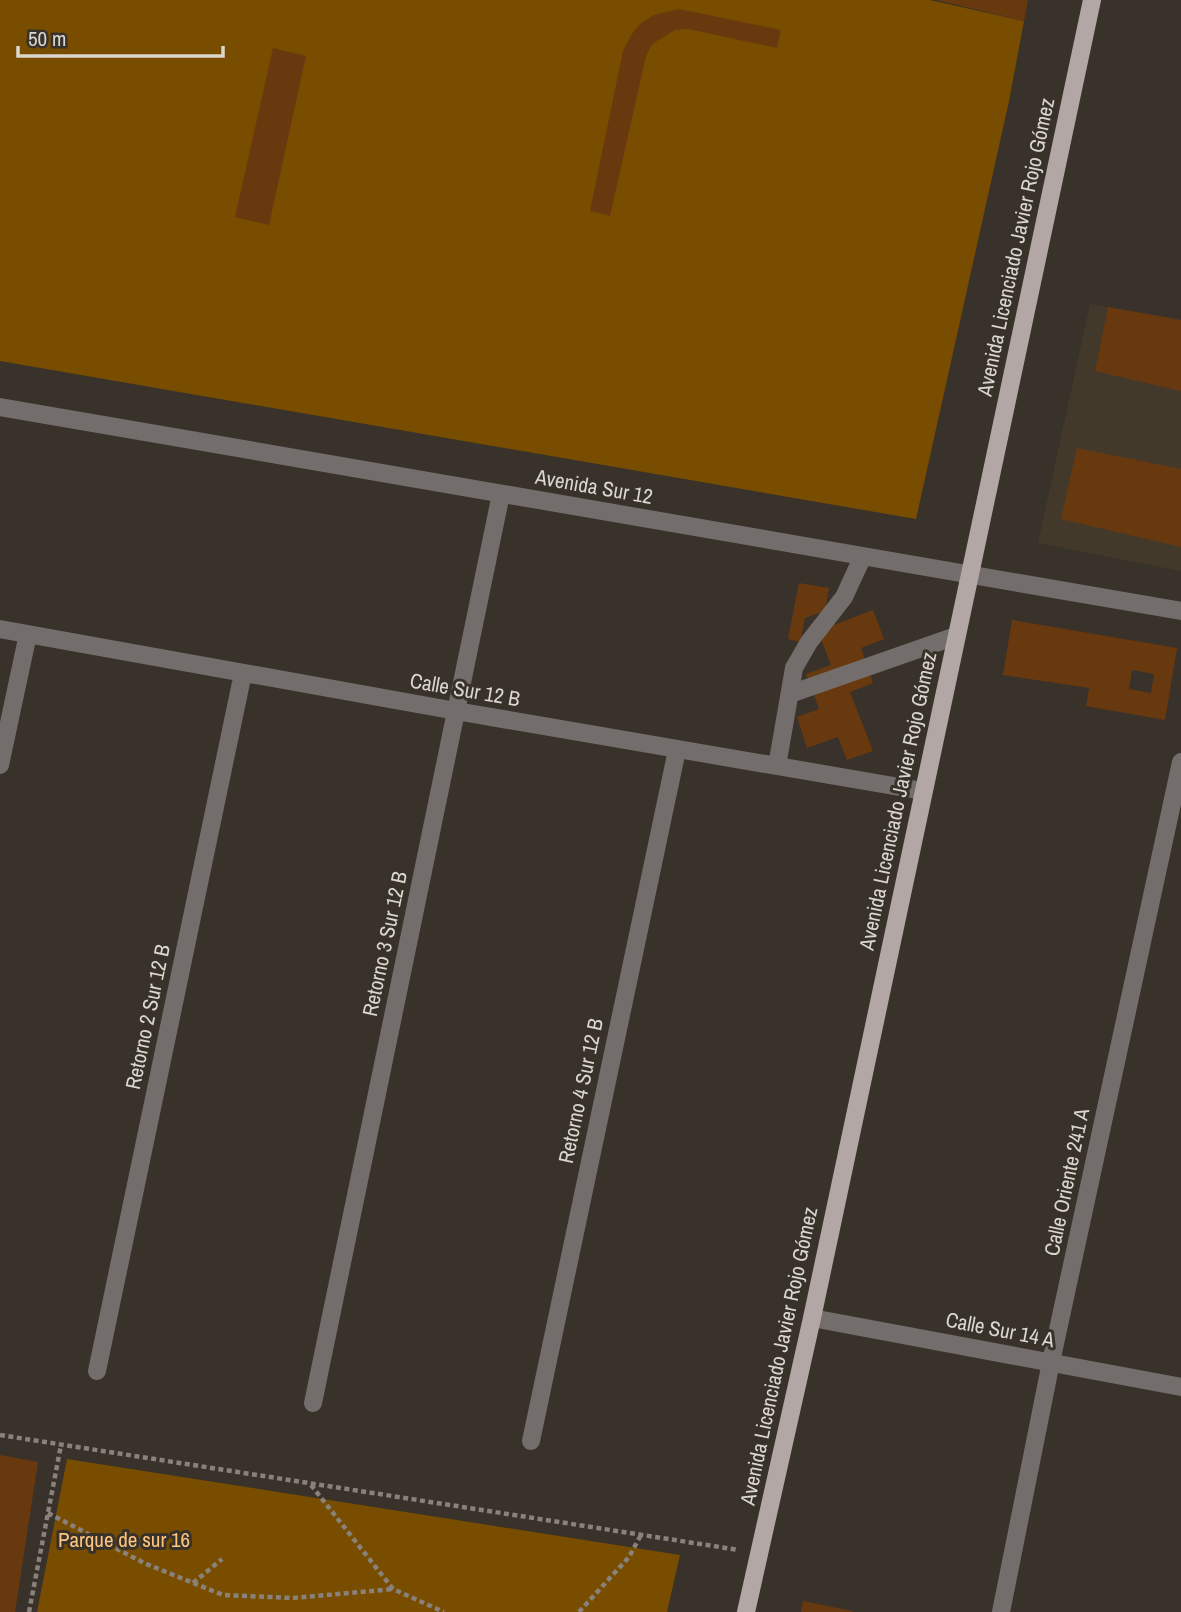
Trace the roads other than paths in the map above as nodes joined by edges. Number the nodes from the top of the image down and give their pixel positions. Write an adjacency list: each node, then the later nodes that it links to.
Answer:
1 (1092, 0): 5 (main road, Avenida Licenciado Javier Rojo Gómez)
2 (0, 407): 3 (street, Avenida Sur 12)
3 (501, 494): 4 (street, Avenida Sur 12); 12 (street, Retorno 3 Sur 12 B)
4 (863, 556): 5 (street, Avenida Sur 12); 11 (street)
5 (970, 575): 6 (street, Avenida Sur 12); 9 (main road, Avenida Licenciado Javier Rojo Gómez)
6 (1181, 611)
7 (0, 629): 8 (street, Calle Sur 12 B)
8 (28, 634): 10 (street, Calle Sur 12 B); 15 (street)
9 (956, 636): 11 (street); 17 (main road, Avenida Licenciado Javier Rojo Gómez)
10 (243, 673): 12 (street, Calle Sur 12 B); 20 (street, Retorno 2 Sur 12 B)
11 (790, 694): 16 (street)
12 (456, 711): 13 (street, Calle Sur 12 B); 22 (street, Retorno 3 Sur 12 B)
13 (677, 750): 16 (street, Calle Sur 12 B); 23 (street, Retorno 4 Sur 12 B)
14 (1181, 762): 19 (street, Calle Oriente 241 A)
15 (0, 765)
16 (777, 766): 17 (street, Calle Sur 12 B)
17 (923, 791): 18 (main road, Avenida Licenciado Javier Rojo Gómez)
18 (811, 1318): 19 (street, Calle Sur 14 A); 24 (main road, Avenida Licenciado Javier Rojo Gómez)
19 (1051, 1362): 21 (street, Calle Sur 14 A); 25 (street, Calle Oriente 241 A)
20 (97, 1371)
21 (1181, 1387)
22 (313, 1403)
23 (531, 1441)
24 (746, 1612)
25 (1001, 1612)

